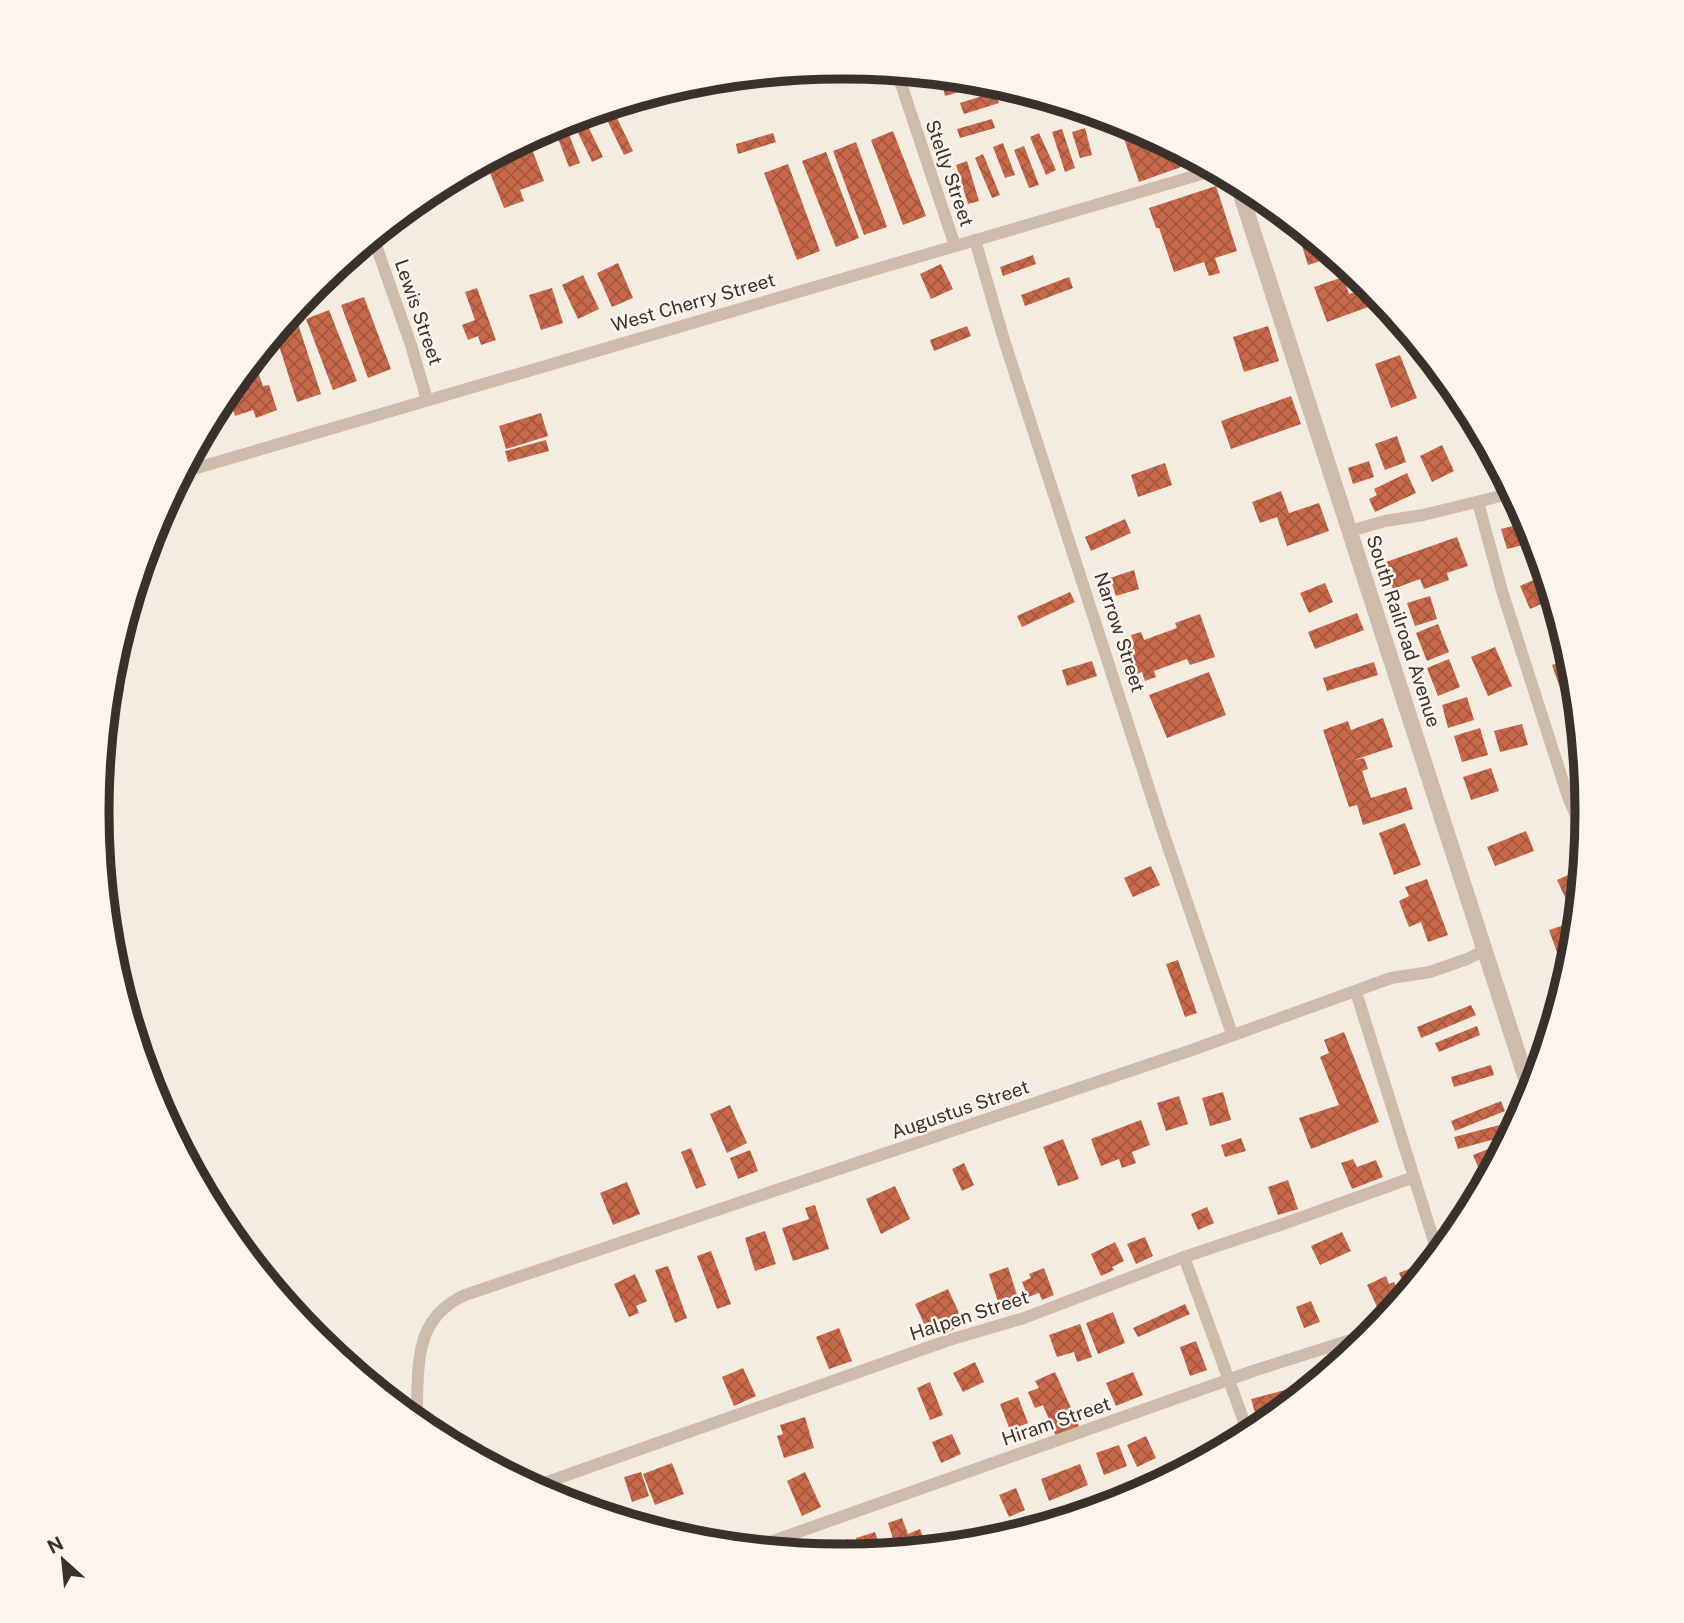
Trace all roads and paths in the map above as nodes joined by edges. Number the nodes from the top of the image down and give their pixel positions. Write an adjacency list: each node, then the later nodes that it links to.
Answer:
1 (900, 81): 6 (street, Stelly Street)
2 (1202, 174): 4 (street, West Cherry Street)
3 (1242, 198): 11 (street, South Railroad Avenue)
4 (975, 240): 6 (street, West Cherry Street); 15 (street, Narrow Street)
5 (376, 246): 7 (street, Lewis Street)
6 (955, 246): 7 (street, West Cherry Street)
7 (428, 400): 8 (street, West Cherry Street)
8 (195, 469)
9 (1503, 496): 10 (street)
10 (1478, 502): 11 (street); 12 (street)
11 (1350, 531): 13 (street, South Railroad Avenue)
12 (1575, 813)
13 (1485, 950): 14 (street, Augustus Street); 16 (street, South Railroad Avenue)
14 (1356, 992): 15 (street, Augustus Street); 17 (street)
15 (1232, 1034): 22 (street, Augustus Street)
16 (1525, 1076)
17 (1414, 1177): 18 (street); 19 (street, Halpen Street)
18 (1434, 1242)
19 (1184, 1256): 21 (street); 24 (street, Halpen Street)
20 (1348, 1341): 21 (street, Hiram Street)
21 (1229, 1380): 23 (street); 25 (street, Hiram Street)
22 (417, 1408)
23 (1245, 1424)
24 (548, 1482)
25 (773, 1541)

